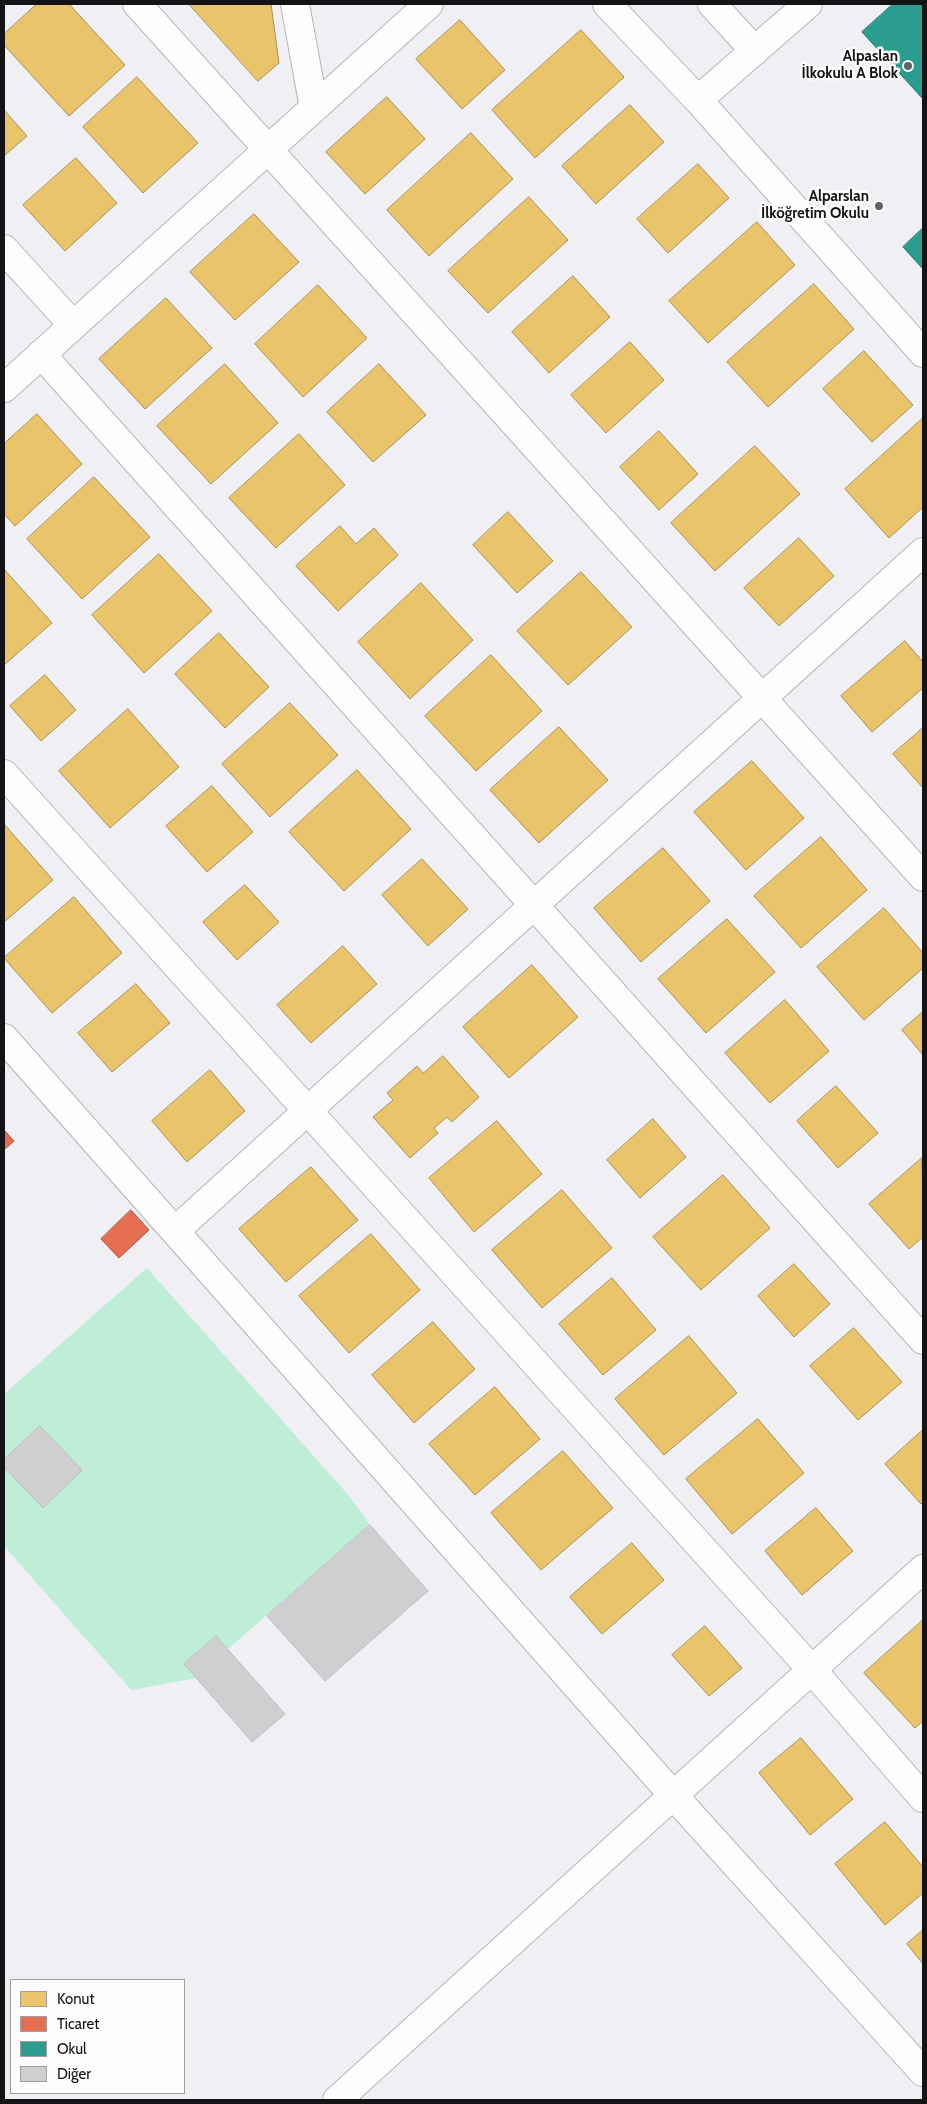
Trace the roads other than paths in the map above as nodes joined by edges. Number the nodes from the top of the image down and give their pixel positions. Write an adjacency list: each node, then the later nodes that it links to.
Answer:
1 (137, 4): 10 (street)
2 (295, 4): 9 (street)
3 (429, 4): 9 (street)
4 (607, 4): 8 (street)
5 (712, 4): 7 (street)
6 (808, 4): 7 (street)
7 (755, 50): 8 (street)
8 (698, 100): 13 (street)
9 (314, 108): 10 (street)
10 (268, 150): 12 (street); 17 (street)
11 (4, 249): 12 (street)
12 (73, 325): 14 (street)
13 (923, 353)
14 (41, 354): 15 (street); 20 (street)
15 (4, 388)
16 (923, 552): 17 (street)
17 (762, 698): 19 (street); 20 (street)
18 (4, 774): 22 (street)
19 (923, 877)
20 (534, 905): 22 (street); 24 (street)
21 (4, 1038): 23 (street)
22 (308, 1110): 23 (street); 26 (street)
23 (175, 1231): 27 (street)
24 (923, 1340)
25 (923, 1569): 26 (street)
26 (812, 1670): 27 (street); 28 (street)
27 (673, 1795): 29 (street); 30 (street)
28 (923, 1798)
29 (923, 2072)
30 (337, 2100)

